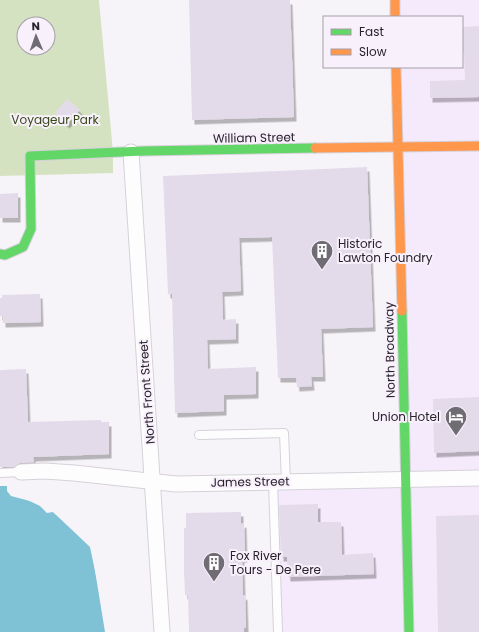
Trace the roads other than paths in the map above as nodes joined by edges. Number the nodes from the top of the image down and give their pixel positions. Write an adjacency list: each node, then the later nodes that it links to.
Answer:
1 (395, 0): 2 (main road)
2 (395, 16)
3 (396, 68): 5 (main road, North Broadway)
4 (479, 146): 5 (main road, William Street)
5 (397, 149): 6 (main road, William Street); 12 (main road, North Broadway)
6 (131, 152): 7 (main road, William Street); 13 (street, North Front Street)
7 (0, 254)
8 (199, 436): 14 (lane)
9 (17, 472): 10 (lane); 13 (street, James Street)
10 (0, 473)
11 (479, 478): 12 (street, James Street)
12 (406, 479): 14 (street, James Street); 17 (main road, North Broadway)
13 (153, 482): 14 (street, James Street); 15 (street, North Front Street)
14 (280, 482): 16 (lane)
15 (162, 632)
16 (278, 632)
17 (409, 632)

